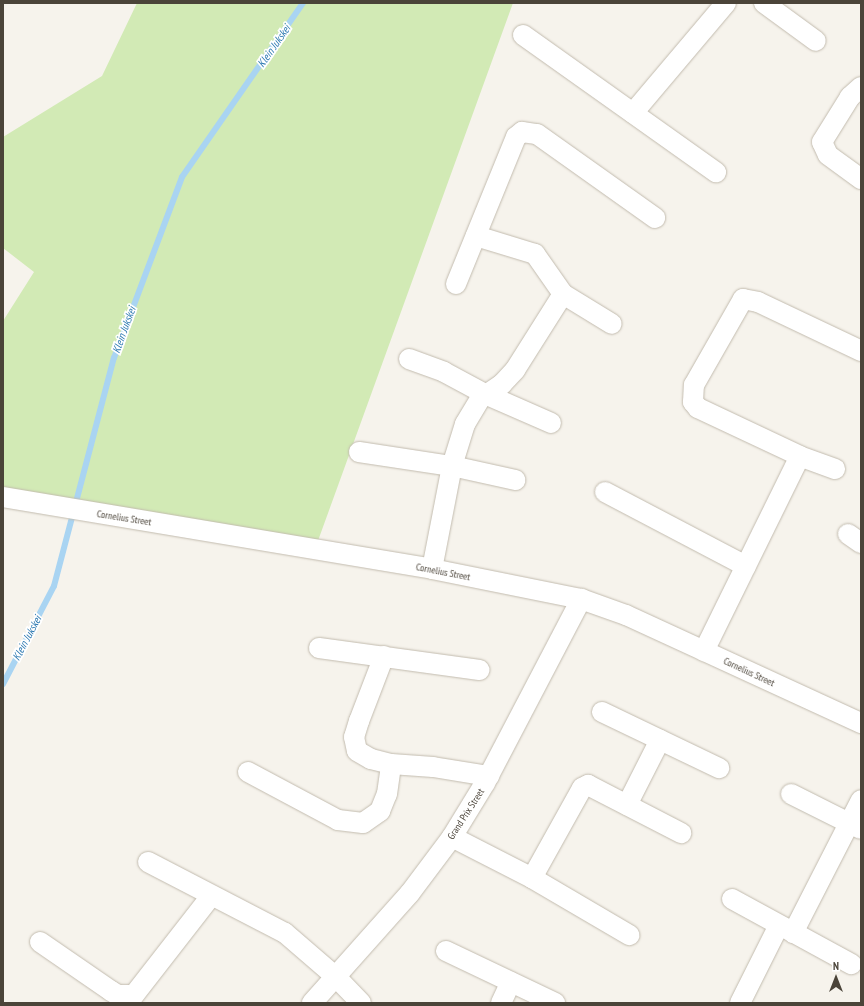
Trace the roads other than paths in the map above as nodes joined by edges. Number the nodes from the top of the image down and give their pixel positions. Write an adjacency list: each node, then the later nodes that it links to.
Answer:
1 (726, 3): 6 (street)
2 (764, 3): 4 (street)
3 (523, 35): 6 (street)
4 (816, 41)
5 (861, 86): 8 (street)
6 (633, 113): 7 (street)
7 (716, 172)
8 (861, 179)
9 (654, 218): 10 (street)
10 (476, 236): 11 (street); 12 (street)
11 (456, 284)
12 (563, 294): 13 (street); 16 (street)
13 (612, 324)
14 (861, 351): 19 (street)
15 (409, 359): 16 (street)
16 (485, 394): 17 (street); 20 (street)
17 (551, 423)
18 (359, 452): 20 (street)
19 (800, 456): 21 (street); 25 (street)
20 (452, 466): 22 (street); 26 (street)
21 (835, 469)
22 (515, 480)
23 (604, 492): 25 (street)
24 (3, 497): 26 (street, Cornelius Street)
25 (746, 566): 29 (street)
26 (432, 569): 27 (street, Cornelius Street)
27 (581, 599): 29 (street, Cornelius Street); 38 (street, Grand Prix Street)
28 (319, 648): 30 (street)
29 (704, 651): 33 (street, Cornelius Street)
30 (384, 656): 31 (street); 35 (street)
31 (479, 670)
32 (602, 712): 34 (street)
33 (861, 723)
34 (660, 740): 36 (street); 41 (street)
35 (391, 764): 37 (street); 38 (street)
36 (719, 768)
37 (248, 772)
38 (489, 776): 44 (street, Grand Prix Street)
39 (791, 794): 42 (street)
40 (861, 800): 42 (street)
41 (627, 805): 43 (street); 46 (street)
42 (855, 826): 49 (street)
43 (681, 833)
44 (452, 837): 46 (street); 54 (street, Grand Prix Street)
45 (148, 862): 47 (street)
46 (532, 878): 50 (street)
47 (211, 896): 54 (street); 56 (street)
48 (732, 899): 49 (street)
49 (786, 929): 53 (street); 61 (street)
50 (629, 935)
51 (40, 942): 56 (street)
52 (446, 951): 55 (street)
53 (851, 964)
54 (336, 977): 57 (street, Grand Prix Street); 58 (street)
55 (511, 982): 59 (street); 60 (street)
56 (143, 998)
57 (312, 1003)
58 (361, 1003)
59 (501, 1003)
60 (555, 1003)
61 (740, 1003)

